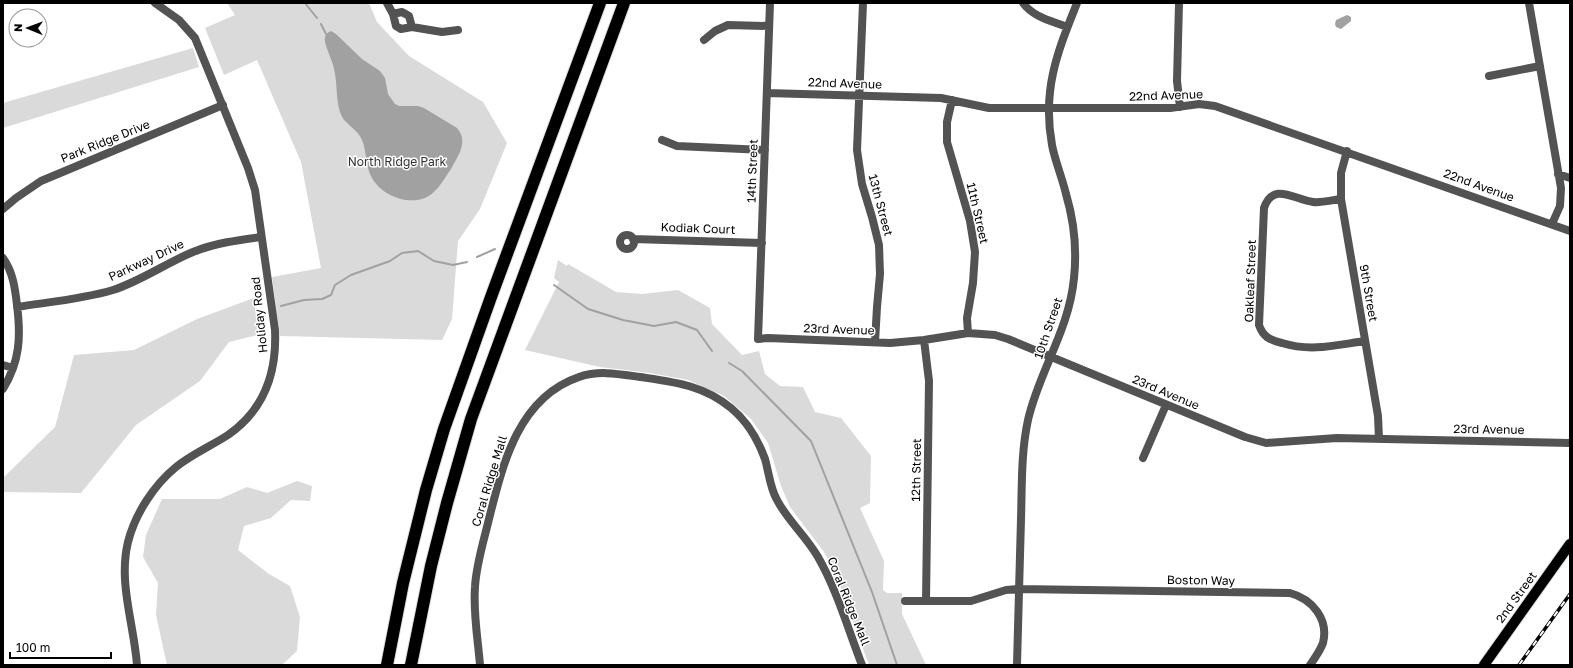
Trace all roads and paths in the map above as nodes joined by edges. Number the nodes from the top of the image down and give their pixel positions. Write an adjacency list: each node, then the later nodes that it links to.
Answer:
1 (155, 3): 22 (street, Holiday Road)
2 (387, 3): 11 (street)
3 (600, 3): 57 (highway)
4 (624, 3): 58 (highway)
5 (770, 3): 12 (street, 14th Street)
6 (863, 3): 20 (street, 13th Street)
7 (1023, 3): 14 (street)
8 (1077, 3): 14 (street, 10th Street)
9 (1179, 3): 24 (street)
10 (1529, 3): 17 (street)
11 (393, 14): 13 (street); 13 (street)
12 (769, 26): 16 (street); 19 (street, 14th Street)
13 (412, 27): 15 (street)
14 (1067, 27): 23 (street, 10th Street)
15 (458, 30)
16 (704, 40)
17 (1540, 66): 18 (street); 28 (street)
18 (1489, 76)
19 (768, 93): 20 (street, 22nd Avenue); 26 (street, 14th Street)
20 (859, 96): 21 (street, 22nd Avenue); 43 (street, 13th Street)
21 (952, 100): 23 (street, 22nd Avenue); 39 (street, 11th Street)
22 (223, 106): 31 (street, Park Ridge Drive); 34 (street, Holiday Road)
23 (1048, 108): 24 (street, 22nd Avenue); 44 (street, 10th Street)
24 (1180, 108): 27 (street, 22nd Avenue)
25 (662, 140): 26 (street)
26 (765, 150): 36 (street, 14th Street)
27 (1347, 151): 30 (street, 9th Street); 32 (street, 22nd Avenue)
28 (1558, 174): 29 (street); 32 (street)
29 (1570, 178)
30 (1341, 199): 42 (street, 9th Street); 42 (street, Oakleaf Street)
31 (3, 209)
32 (1552, 224): 33 (street, 22nd Avenue)
33 (1570, 230)
34 (261, 237): 38 (street, Parkway Drive); 56 (street, Holiday Road)
35 (633, 239): 36 (street, Kodiak Court)
36 (762, 243): 40 (street, 14th Street)
37 (3, 258): 38 (street)
38 (17, 307): 46 (street)
39 (968, 333): 41 (street, 23rd Avenue); 44 (street, 23rd Avenue)
40 (758, 339): 43 (street, 23rd Avenue)
41 (924, 340): 43 (street, 23rd Avenue); 55 (street, 12th Street)
42 (1365, 340): 49 (street, 9th Street)
43 (875, 342)
44 (1051, 357): 48 (street, 23rd Avenue); 53 (street, 10th Street)
45 (3, 365): 46 (street)
46 (13, 368): 47 (street)
47 (3, 389)
48 (1166, 405): 49 (street, 23rd Avenue); 51 (street)
49 (1379, 439): 50 (street, 23rd Avenue)
50 (1570, 443)
51 (1143, 458)
52 (1570, 544): 63 (main road, 2nd Street)
53 (1019, 589): 55 (street, Boston Way); 61 (street, 10th Street); 62 (street, Boston Way)
54 (905, 601): 55 (street, Boston Way)
55 (926, 601)
56 (137, 665)
57 (387, 665)
58 (411, 665)
59 (480, 665): 60 (street, Coral Ridge Mall)
60 (862, 665)
61 (1017, 665)
62 (1310, 665)
63 (1484, 665)

